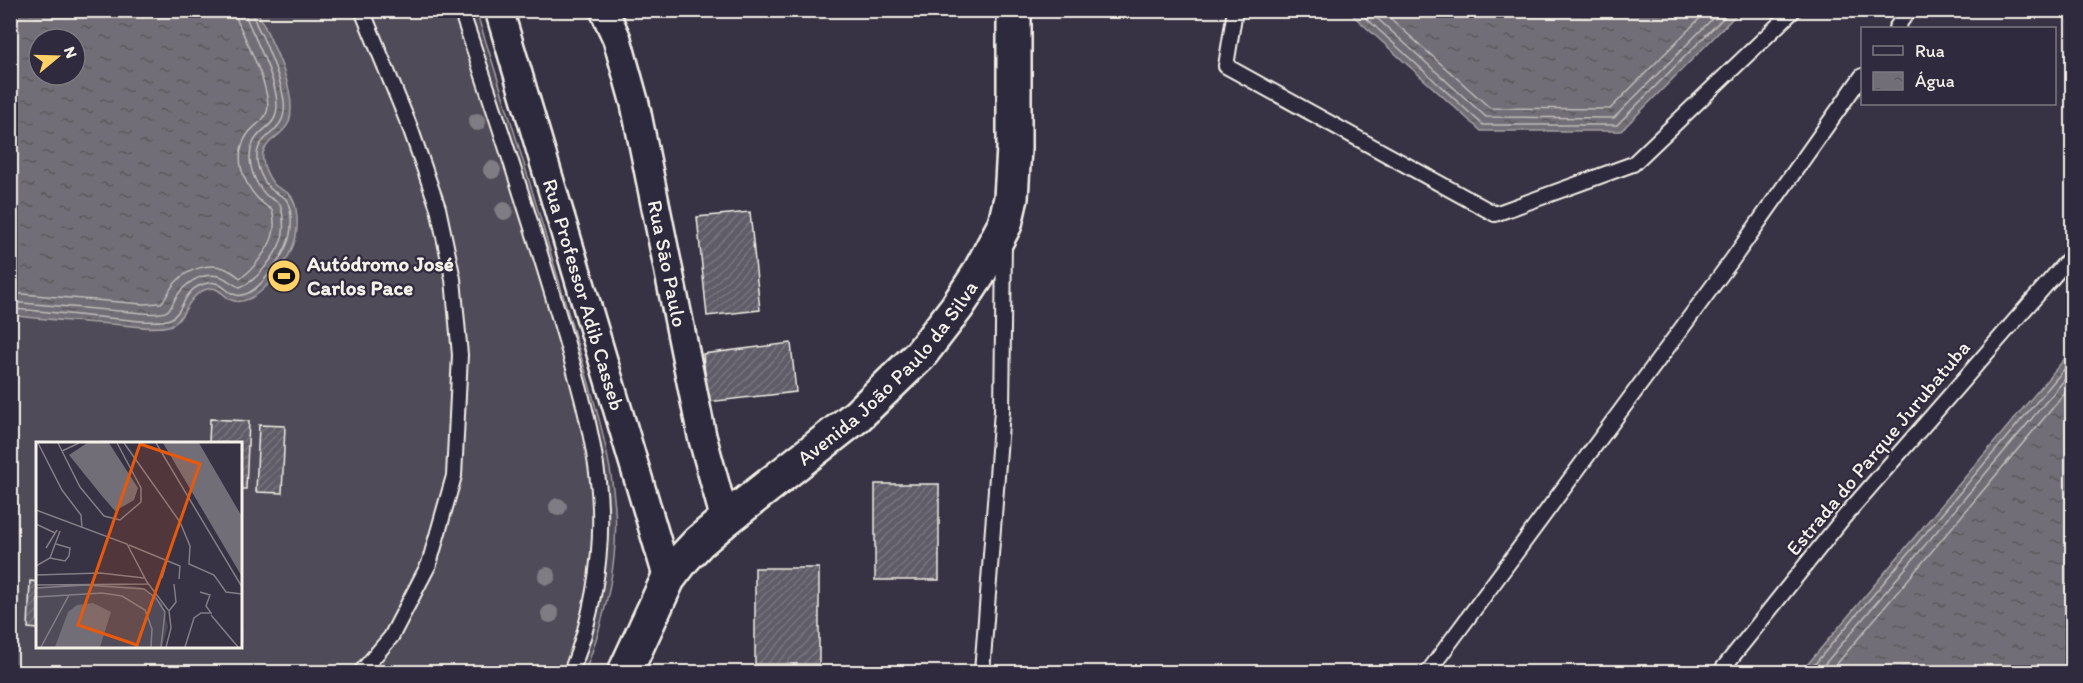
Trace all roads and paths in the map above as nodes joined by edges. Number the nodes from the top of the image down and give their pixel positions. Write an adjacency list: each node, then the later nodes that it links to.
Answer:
1 (362, 10): 15 (lane)
2 (461, 10): 16 (lane)
3 (499, 10): 14 (street, Rua Professor Adib Casseb)
4 (604, 10): 13 (street, Rua Sāo Paulo)
5 (1014, 10): 11 (street, Avenida João Paulo da Silva)
6 (1235, 10): 7 (lane)
7 (1794, 10)
8 (1909, 10): 9 (lane)
9 (1897, 27)
10 (1861, 79): 19 (lane)
11 (1005, 224): 13 (street, Avenida João Paulo da Silva); 18 (lane)
12 (2073, 255): 20 (lane, Estrada do Parque Jurubatuba)
13 (725, 520): 14 (street, Avenida João Paulo da Silva)
14 (668, 579): 17 (street, Avenida João Paulo da Silva)
15 (361, 672)
16 (571, 672)
17 (625, 672)
18 (982, 672)
19 (1428, 672)
20 (1720, 672)

